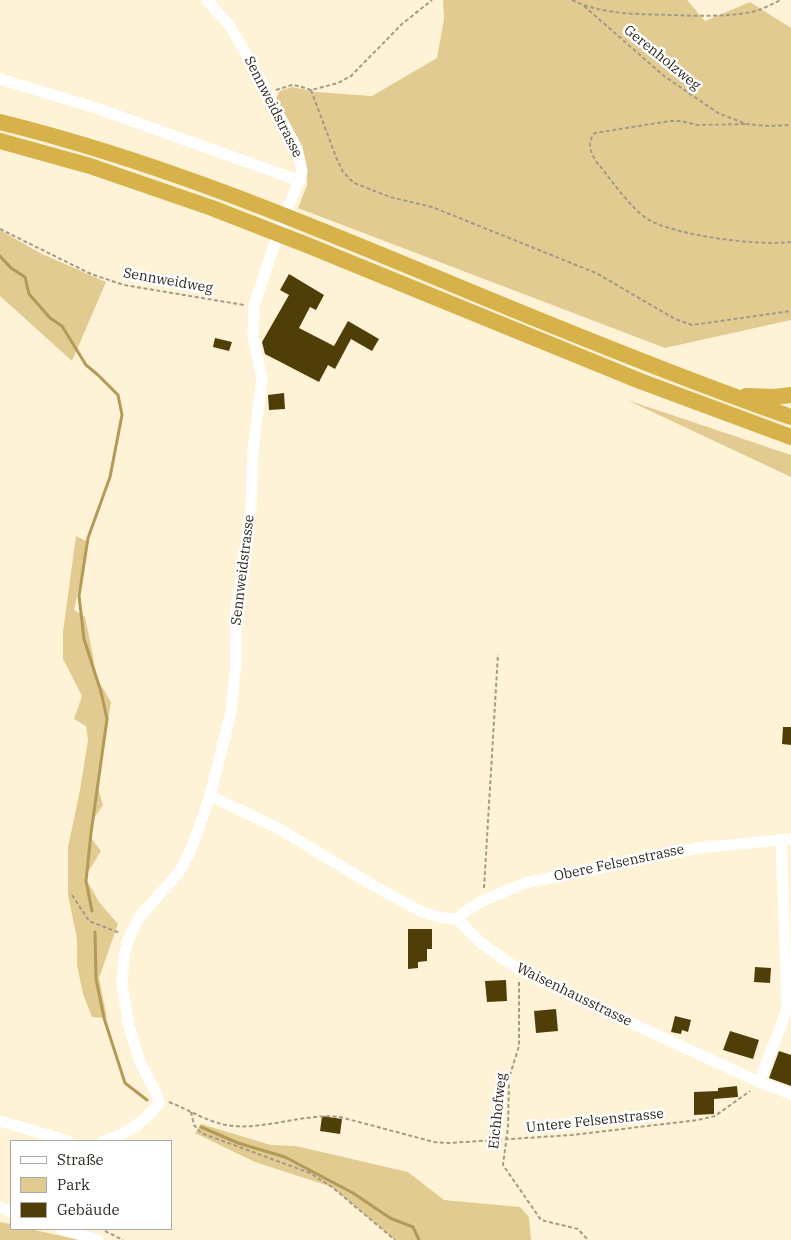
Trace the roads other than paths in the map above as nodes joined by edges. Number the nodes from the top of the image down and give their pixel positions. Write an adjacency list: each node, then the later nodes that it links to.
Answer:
1 (207, 0): 5 (street, Sennweidstrasse)
2 (0, 79): 5 (street)
3 (0, 122): 6 (highway)
4 (0, 142): 9 (highway)
5 (298, 186): 10 (street, Sennweidstrasse)
6 (728, 395): 7 (highway); 8 (highway)
7 (791, 395)
8 (791, 418)
9 (791, 437)
10 (210, 796): 12 (street); 17 (street, Sennweidstrasse)
11 (786, 839): 12 (street, Obere Felsenstrasse); 13 (street)
12 (457, 919): 13 (street, Waisenhausstrasse)
13 (759, 1082): 14 (street, Waisenhausstrasse)
14 (791, 1094)
15 (0, 1121): 16 (street)
16 (65, 1140)
17 (106, 1140)
18 (68, 1230): 19 (street)
19 (100, 1235)

